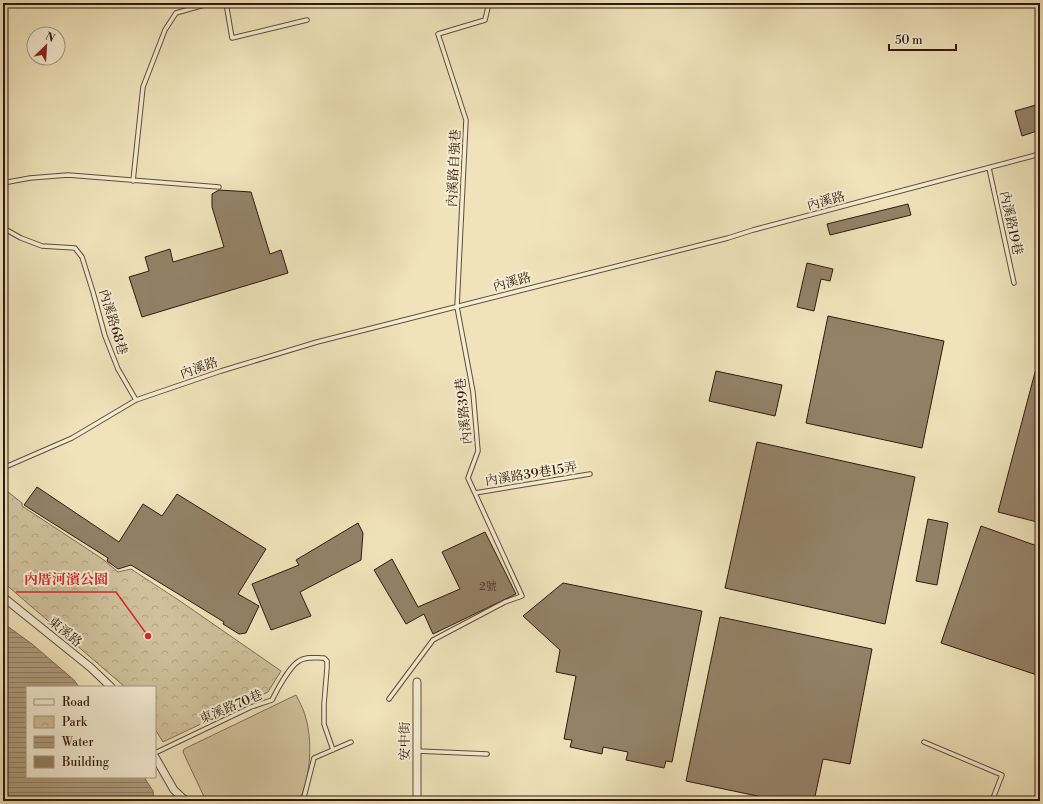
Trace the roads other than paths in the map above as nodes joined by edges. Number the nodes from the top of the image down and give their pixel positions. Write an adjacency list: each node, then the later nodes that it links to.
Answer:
1 (210, 3): 7 (lane)
2 (226, 3): 4 (lane)
3 (489, 3): 12 (lane, 內溪路自強巷)
4 (307, 20)
5 (1040, 154): 6 (lane, 內溪路)
6 (989, 168): 11 (lane, 內溪路19巷); 12 (lane, 內溪路)
7 (133, 181): 8 (lane); 9 (lane)
8 (3, 183)
9 (219, 187)
10 (3, 228): 13 (lane, 內溪路68巷)
11 (1014, 283)
12 (458, 307): 13 (lane, 內溪路); 16 (lane, 內溪路39巷)
13 (136, 400): 14 (lane, 內溪路)
14 (3, 468)
15 (590, 474): 16 (lane, 內溪路39巷15弄)
16 (475, 493): 20 (lane, 內溪路39巷)
17 (3, 597): 19 (street, 東溪路)
18 (417, 682): 24 (street, 安中街)
19 (110, 686)
20 (389, 699)
21 (351, 742): 23 (lane)
22 (924, 742): 31 (lane)
23 (333, 750): 25 (lane, 東溪路70巷); 29 (lane)
24 (417, 751): 26 (lane); 30 (street, 安中街)
25 (156, 753)
26 (487, 754)
27 (156, 759): 28 (street)
28 (186, 801)
29 (303, 801)
30 (417, 801)
31 (992, 801)

